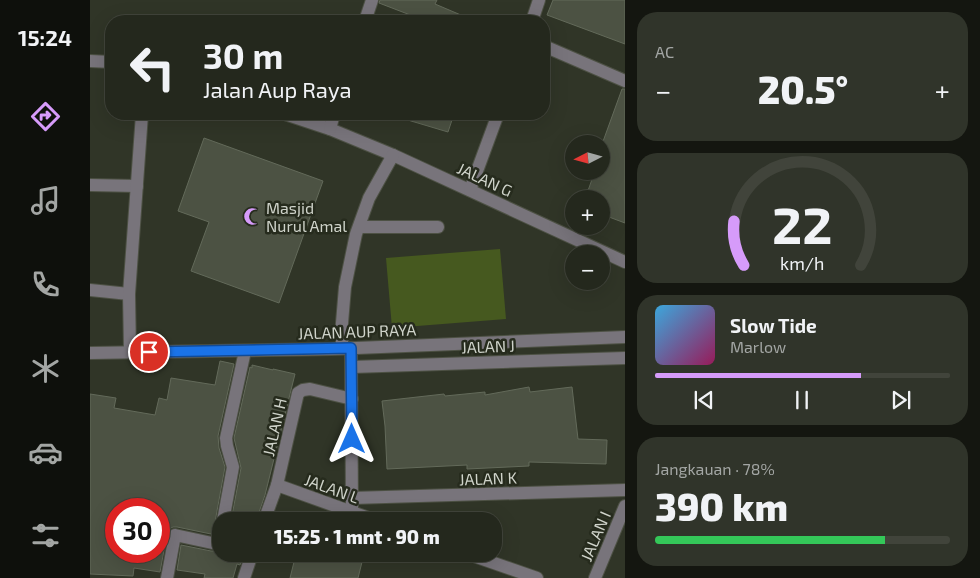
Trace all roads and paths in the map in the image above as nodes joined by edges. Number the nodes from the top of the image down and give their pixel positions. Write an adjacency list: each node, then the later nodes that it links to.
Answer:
1 (372, 0): 3 (street)
2 (539, 0): 4 (street)
3 (367, 15)
4 (534, 15)
5 (550, 49): 8 (street)
6 (90, 62): 7 (street)
7 (105, 62)
8 (625, 81)
9 (142, 120): 16 (street)
10 (303, 120): 13 (street, JALAN G)
11 (332, 120): 13 (street)
12 (496, 120): 17 (street)
13 (330, 129): 14 (street, JALAN G)
14 (393, 155): 17 (street, JALAN G); 18 (street)
15 (90, 184): 16 (street)
16 (136, 186): 22 (street)
17 (470, 190): 20 (street, JALAN G)
18 (359, 227): 19 (street); 24 (street)
19 (438, 227)
20 (625, 262)
21 (90, 290): 22 (street)
22 (128, 294): 26 (street)
23 (625, 336): 24 (street, JALAN AUP RAYA)
24 (347, 348): 25 (street, JALAN AUP RAYA); 29 (street)
25 (245, 351): 26 (street, JALAN AUP RAYA); 35 (street)
26 (130, 352): 27 (street, JALAN AUP RAYA)
27 (90, 353)
28 (625, 358): 29 (street, JALAN J)
29 (352, 367): 30 (street)
30 (352, 400): 31 (street, JALAN H); 33 (street)
31 (277, 485): 36 (street, JALAN H); 37 (street, JALAN L)
32 (625, 490): 33 (street, JALAN K)
33 (352, 498): 38 (street)
34 (625, 506): 45 (street, JALAN I)
35 (225, 512)
36 (267, 512)
37 (349, 512)
38 (352, 512)
39 (212, 543): 42 (street)
40 (249, 562): 43 (street)
41 (491, 562): 44 (street)
42 (167, 578)
43 (244, 578)
44 (537, 578)
45 (595, 578)

